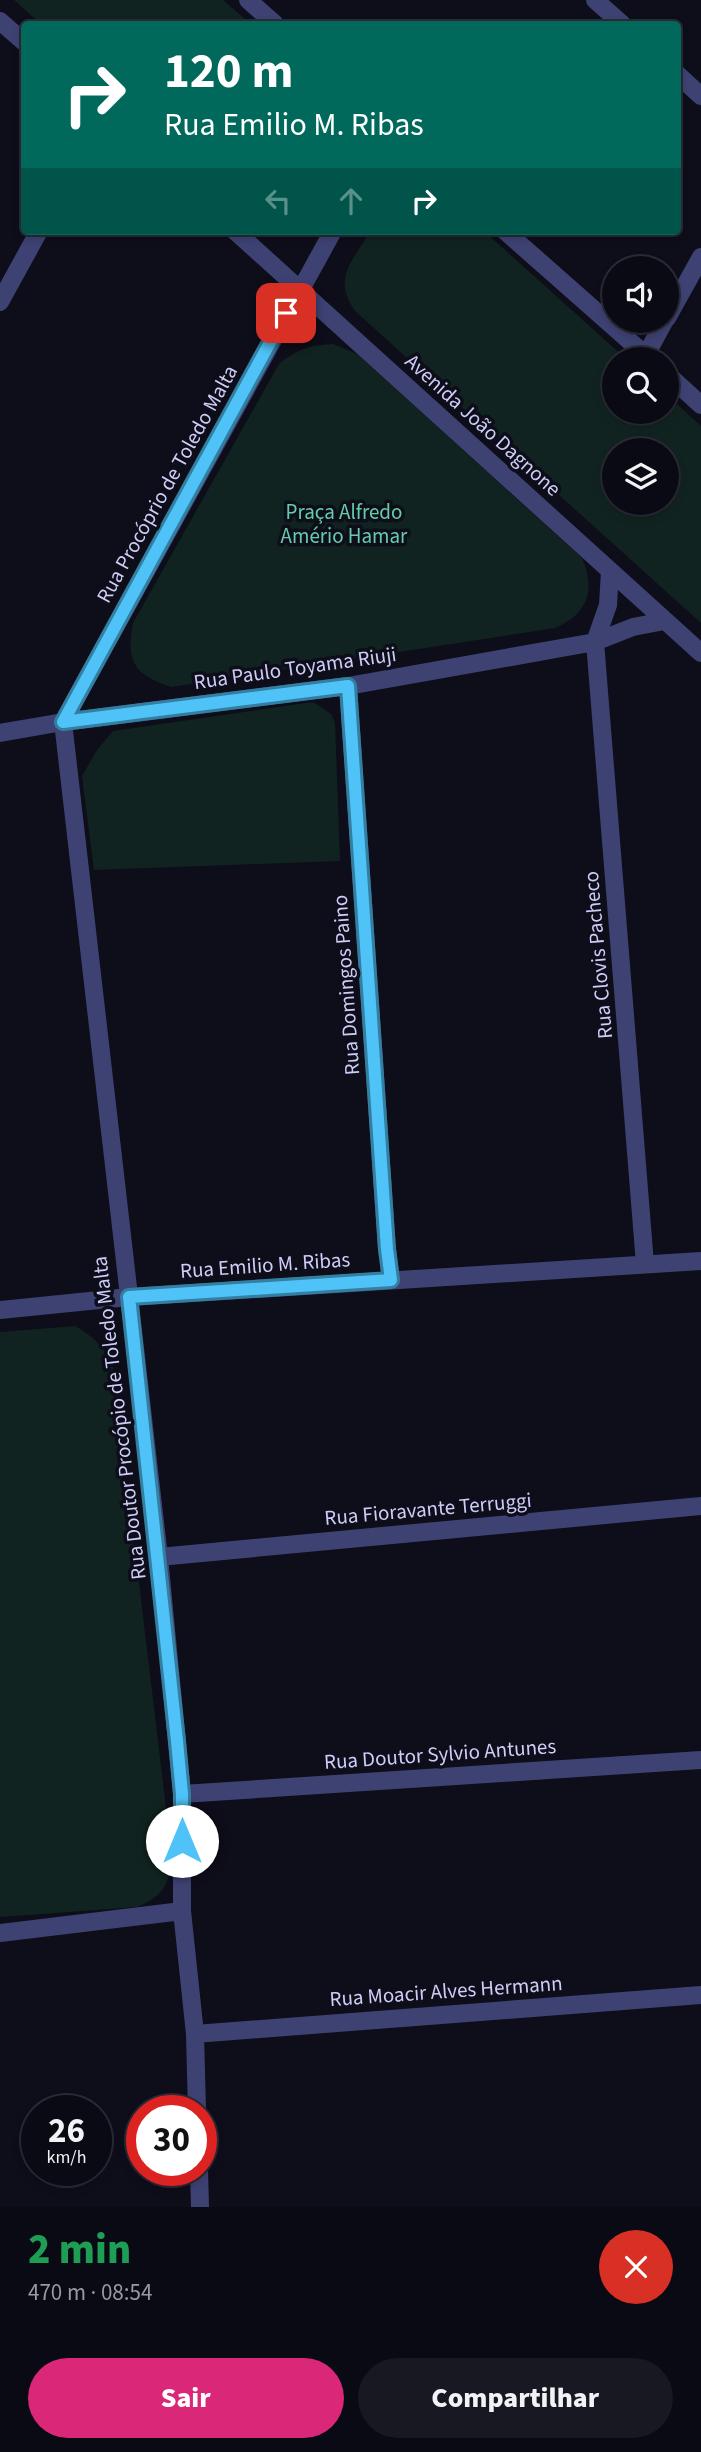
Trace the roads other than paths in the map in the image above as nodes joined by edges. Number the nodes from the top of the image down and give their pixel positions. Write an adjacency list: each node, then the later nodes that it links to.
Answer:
1 (248, 0): 4 (street)
2 (595, 0): 5 (street)
3 (0, 21): 6 (street)
4 (272, 21)
5 (619, 21)
6 (21, 39)
7 (681, 78): 8 (street)
8 (701, 96)
9 (37, 235): 16 (street)
10 (239, 235): 14 (street, Avenida João Dagnone)
11 (331, 235): 14 (street, Rua Procóprio de Toledo Malta)
12 (510, 235): 17 (street)
13 (701, 257): 15 (street)
14 (299, 289): 20 (street, Avenida João Dagnone); 25 (street, Rua Procóprio de Toledo Malta)
15 (679, 296)
16 (0, 302)
17 (637, 347)
18 (679, 384): 19 (street)
19 (701, 405)
20 (610, 571): 21 (street, Avenida João Dagnone); 22 (street)
21 (664, 621): 22 (street, Rua Paulo Toyama Riuji); 23 (street, Avenida João Dagnone)
22 (595, 642): 24 (street, Rua Paulo Toyama Riuji); 28 (street, Rua Clovis Pacheco)
23 (701, 653)
24 (348, 686): 25 (street, Rua Paulo Toyama Riuji); 29 (street, Rua Domingos Paino)
25 (63, 722): 26 (street, Rua Paulo Toyama Riuji); 30 (street, Rua Doutor Procópio de Toledo Malta)
26 (0, 733)
27 (701, 1261): 28 (street, Rua Emilio M. Ribas)
28 (645, 1264): 29 (street, Rua Emilio M. Ribas)
29 (391, 1280): 30 (street, Rua Emilio M. Ribas)
30 (129, 1297): 31 (street, Rua Emilio M. Ribas); 33 (street, Rua Doutor Procópio de Toledo Malta)
31 (0, 1310)
32 (701, 1506): 33 (street, Rua Fioravante Terruggi)
33 (159, 1557): 35 (street, Rua Doutor Procópio de Toledo Malta)
34 (701, 1760): 35 (street, Rua Doutor Sylvio Antunes)
35 (182, 1794): 36 (street, Rua Doutor Procópio de Toledo Malta)
36 (182, 1911): 37 (street); 39 (street, Rua Doutor Procópio de Toledo Malta)
37 (0, 1933)
38 (701, 1995): 39 (street, Rua Moacir Alves Hermann)
39 (195, 2034): 40 (street, Rua Doutor Procópio de Toledo Malta)
40 (197, 2095)
41 (199, 2186): 42 (street)
42 (200, 2207)

